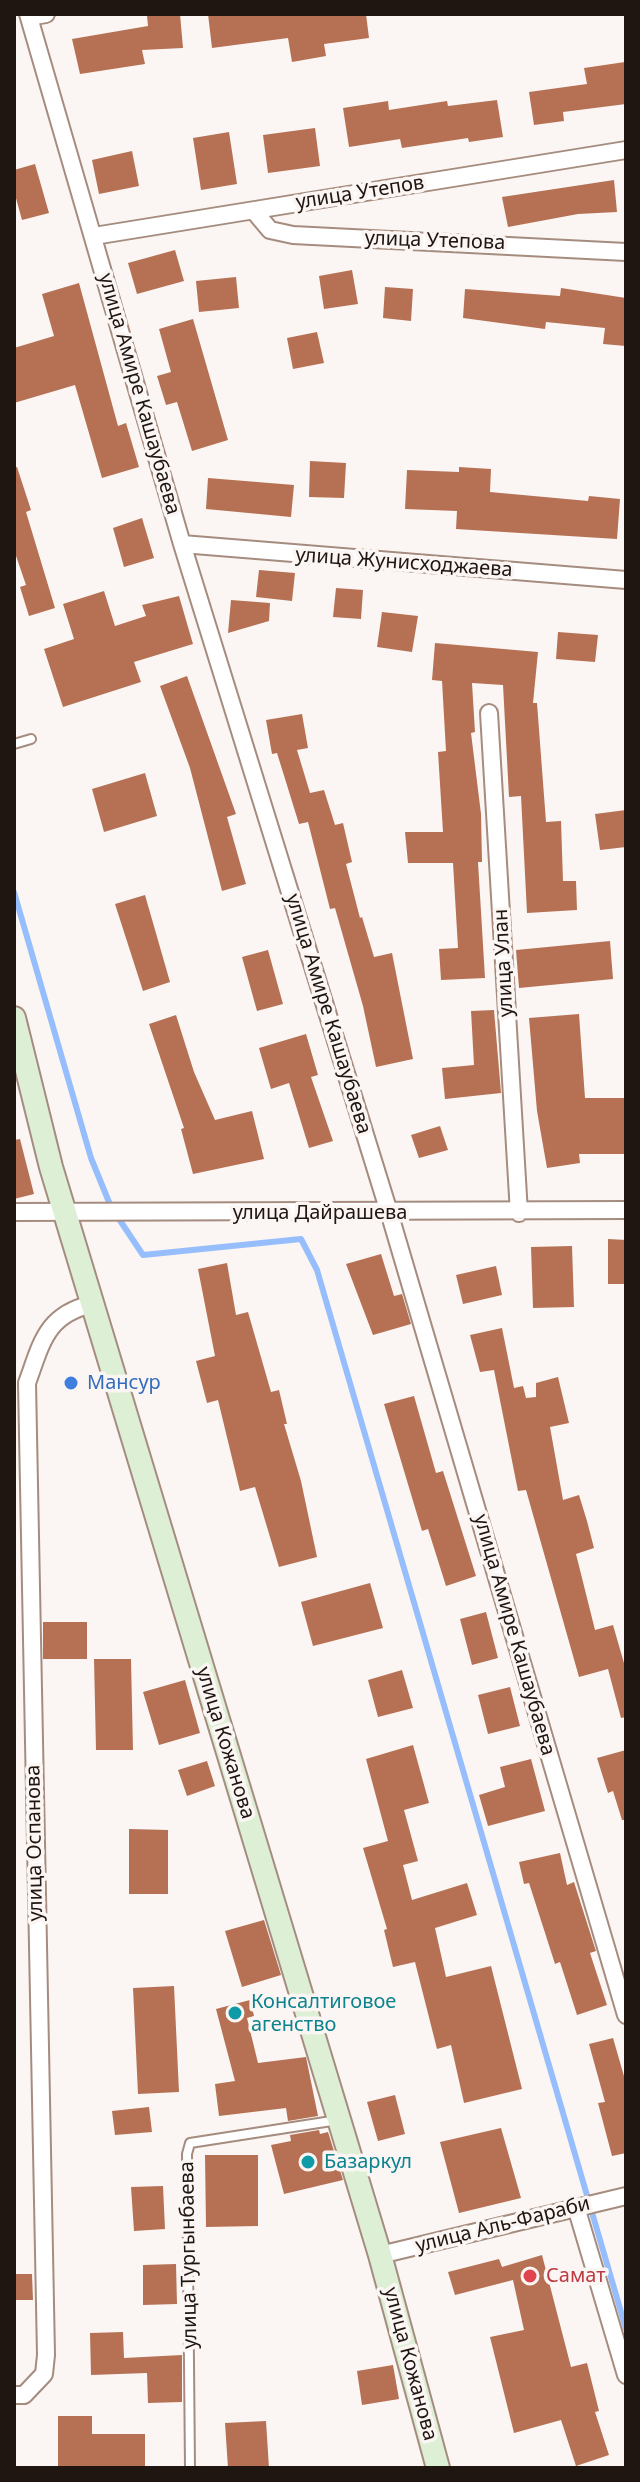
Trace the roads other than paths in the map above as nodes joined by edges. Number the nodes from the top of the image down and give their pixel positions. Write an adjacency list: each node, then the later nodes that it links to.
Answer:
1 (35, 15): 4 (street, улица Амире Кашаубаева)
2 (626, 150): 3 (street, улица Утепов)
3 (254, 211): 4 (street, улица Утепов); 5 (street, улица Утепова)
4 (94, 236): 6 (street, улица Амире Кашаубаева)
5 (626, 252)
6 (182, 544): 7 (street, улица Жунисходжаева); 14 (street, улица Амире Кашаубаева)
7 (626, 580)
8 (489, 713): 15 (street, улица Улан)
9 (31, 739): 10 (lane)
10 (14, 744)
11 (14, 1018): 16 (main road, улица Кожанова)
12 (626, 1210): 15 (street, улица Дайрашева)
13 (14, 1212): 16 (street, улица Дайрашева)
14 (389, 1212): 15 (street, улица Дайрашева); 16 (street, улица Дайрашева); 18 (street, улица Амире Кашаубаева)
15 (519, 1213)
16 (66, 1214): 17 (main road, улица Кожанова)
17 (92, 1304): 19 (main road, улица Кожанова); 24 (street, улица Оспанова)
18 (626, 2015)
19 (338, 2120): 22 (main road, улица Кожанова); 25 (lane, улица Тургынбаева)
20 (626, 2196): 21 (street, улица Аль-Фараби)
21 (576, 2207): 22 (street, улица Аль-Фараби); 23 (street)
22 (380, 2255): 26 (main road, улица Кожанова)
23 (626, 2375)
24 (14, 2395)
25 (190, 2468)
26 (438, 2468)

